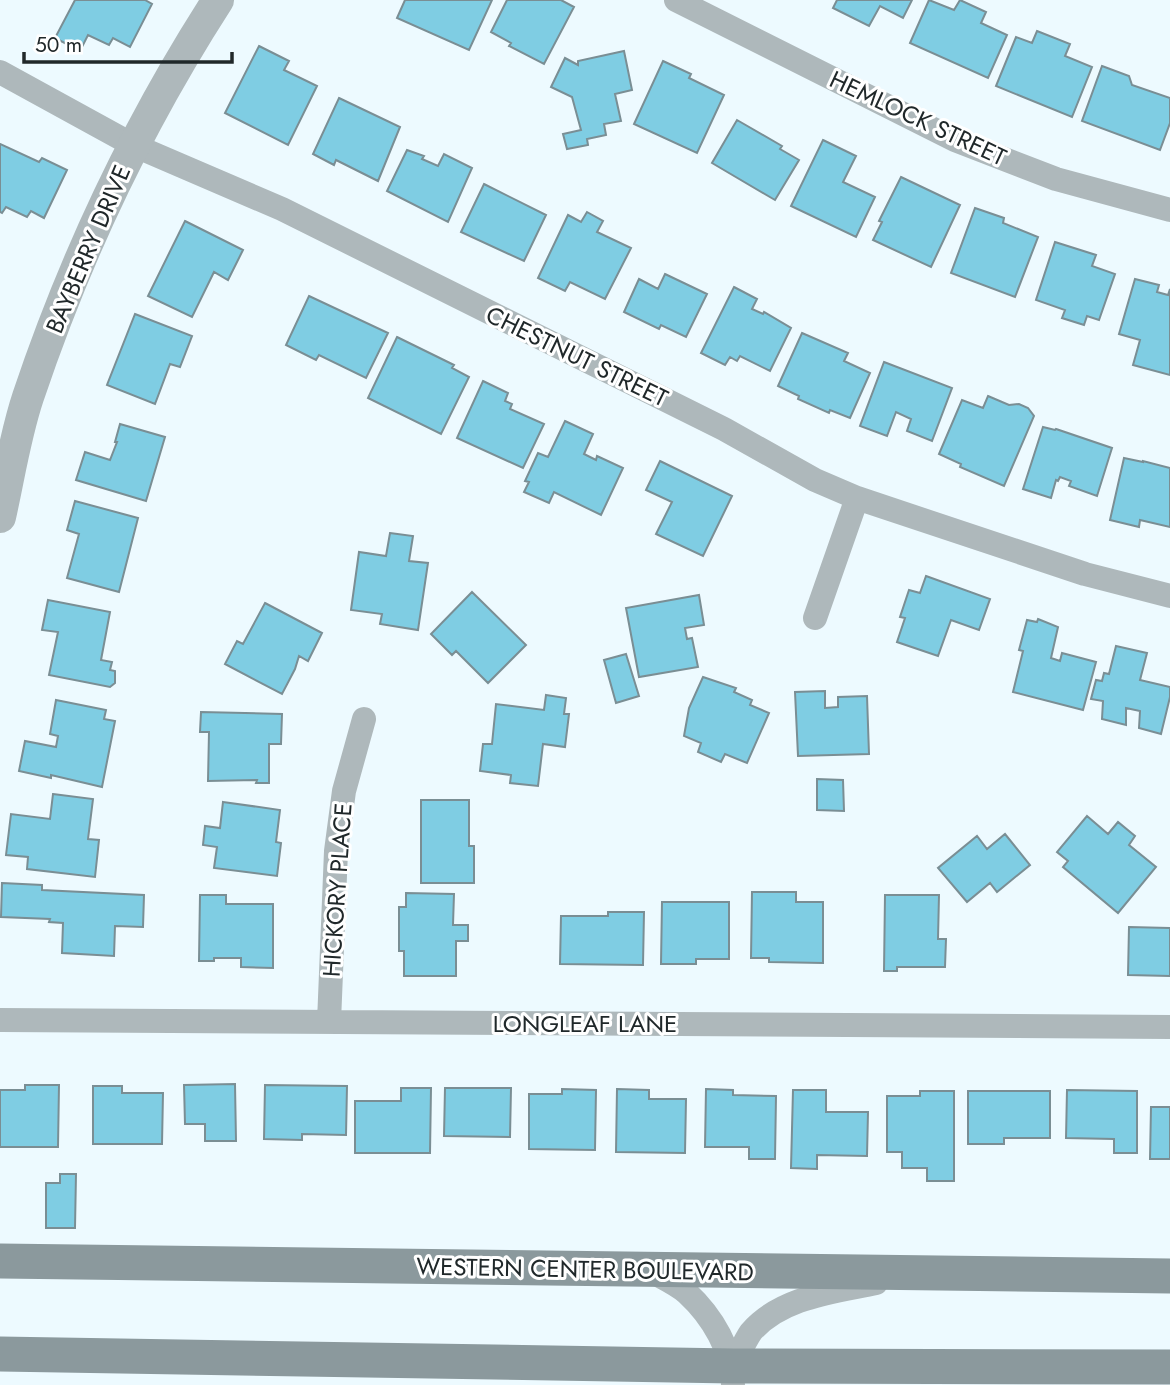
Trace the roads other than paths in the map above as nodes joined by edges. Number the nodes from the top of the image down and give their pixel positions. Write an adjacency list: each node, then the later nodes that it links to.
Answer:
1 (218, 0): 4 (street, BAYBERRY DRIVE)
2 (676, 0): 5 (street, HEMLOCK STREET)
3 (0, 72): 4 (street, CHESTNUT STREET)
4 (133, 145): 6 (street, CHESTNUT STREET); 7 (street, BAYBERRY DRIVE)
5 (1170, 210)
6 (857, 498): 8 (street, CHESTNUT STREET); 9 (street)
7 (0, 517)
8 (1170, 596)
9 (815, 618)
10 (364, 719): 12 (street, HICKORY PLACE)
11 (0, 1020): 12 (street, LONGLEAF LANE)
12 (329, 1022): 13 (street, LONGLEAF LANE)
13 (1170, 1027)
14 (0, 1261): 15 (main road, WESTERN CENTER BOULEVARD)
15 (648, 1269): 16 (main road, WESTERN CENTER BOULEVARD); 20 (street)
16 (915, 1274): 17 (main road, WESTERN CENTER BOULEVARD); 20 (street)
17 (1170, 1276)
18 (0, 1354): 20 (main road)
19 (1170, 1367): 20 (main road)
20 (733, 1375)

